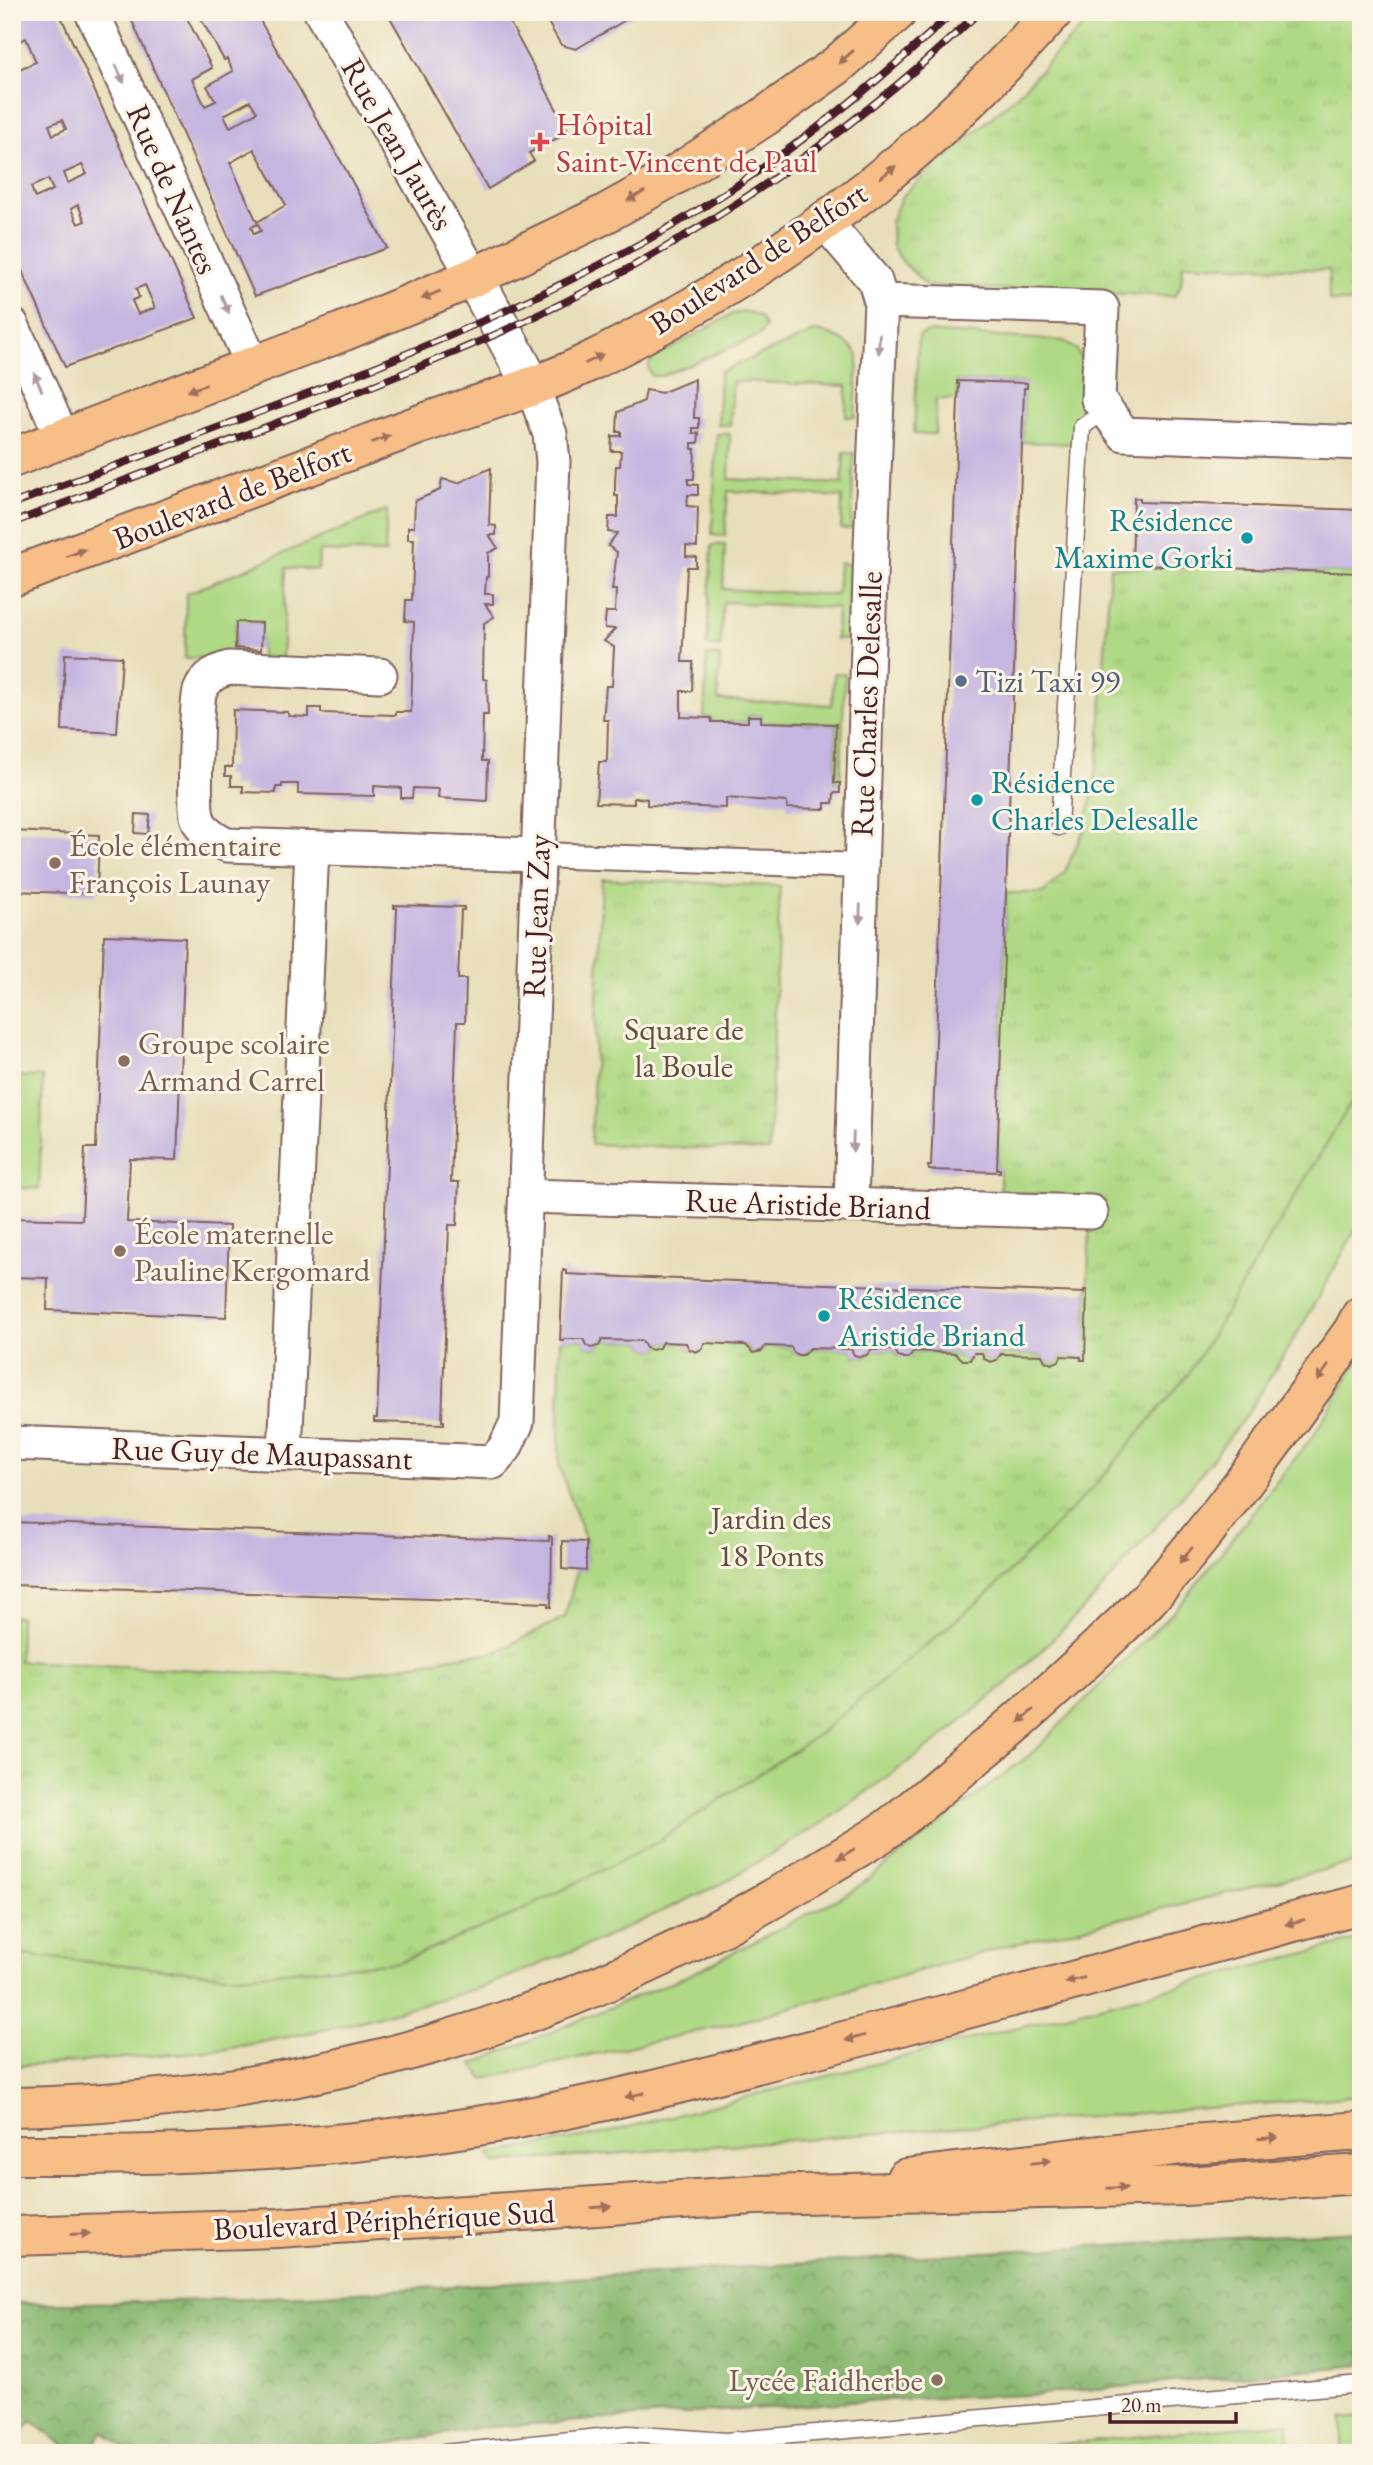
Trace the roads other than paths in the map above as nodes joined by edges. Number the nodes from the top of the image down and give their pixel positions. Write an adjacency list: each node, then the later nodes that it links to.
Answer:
1 (92, 12): 9 (street, Rue de Nantes, one-way to 9)
2 (321, 12): 6 (street, Rue Jean Jaurès)
3 (897, 12): 6 (main road, one-way to 6)
4 (1053, 12): 5 (main road, Boulevard de Belfort, one-way to 4)
5 (825, 222): 7 (street, Rue Charles Delesalle); 10 (main road, Boulevard de Belfort, one-way to 5)
6 (474, 277): 9 (main road, one-way to 9); 10 (street)
7 (881, 300): 11 (street); 20 (street, Rue Charles Delesalle, one-way to 20)
8 (12, 325): 12 (street, one-way to 8)
9 (253, 366): 12 (main road, one-way to 12)
10 (532, 386): 15 (main road, Boulevard de Belfort, one-way to 10); 19 (street, Rue Jean Zay)
11 (1106, 410): 13 (street); 17 (lane)
12 (63, 439): 14 (main road)
13 (1361, 443)
14 (12, 458)
15 (12, 577)
16 (380, 675): 18 (street)
17 (1059, 827)
18 (312, 848): 19 (street); 27 (street)
19 (538, 855): 20 (street); 21 (street, Rue Jean Zay)
20 (862, 866): 22 (street, Rue Charles Delesalle, one-way to 22)
21 (526, 1196): 22 (street, Rue Aristide Briand); 26 (street, Rue Jean Zay)
22 (851, 1205): 23 (street, Rue Aristide Briand)
23 (1091, 1212)
24 (1361, 1317): 29 (main road, one-way to 29)
25 (12, 1443): 27 (street, Rue Guy de Maupassant)
26 (505, 1448): 27 (street, Rue Guy de Maupassant)
27 (285, 1453)
28 (1361, 1904): 31 (main road, one-way to 31)
29 (12, 2107)
30 (1361, 2131): 33 (main road, one-way to 30)
31 (12, 2155)
32 (1361, 2174): 33 (main road, one-way to 32)
33 (754, 2196): 34 (main road, Boulevard Périphérique Sud, one-way to 33)
34 (12, 2236)
35 (1361, 2384): 36 (lane)
36 (444, 2453)

